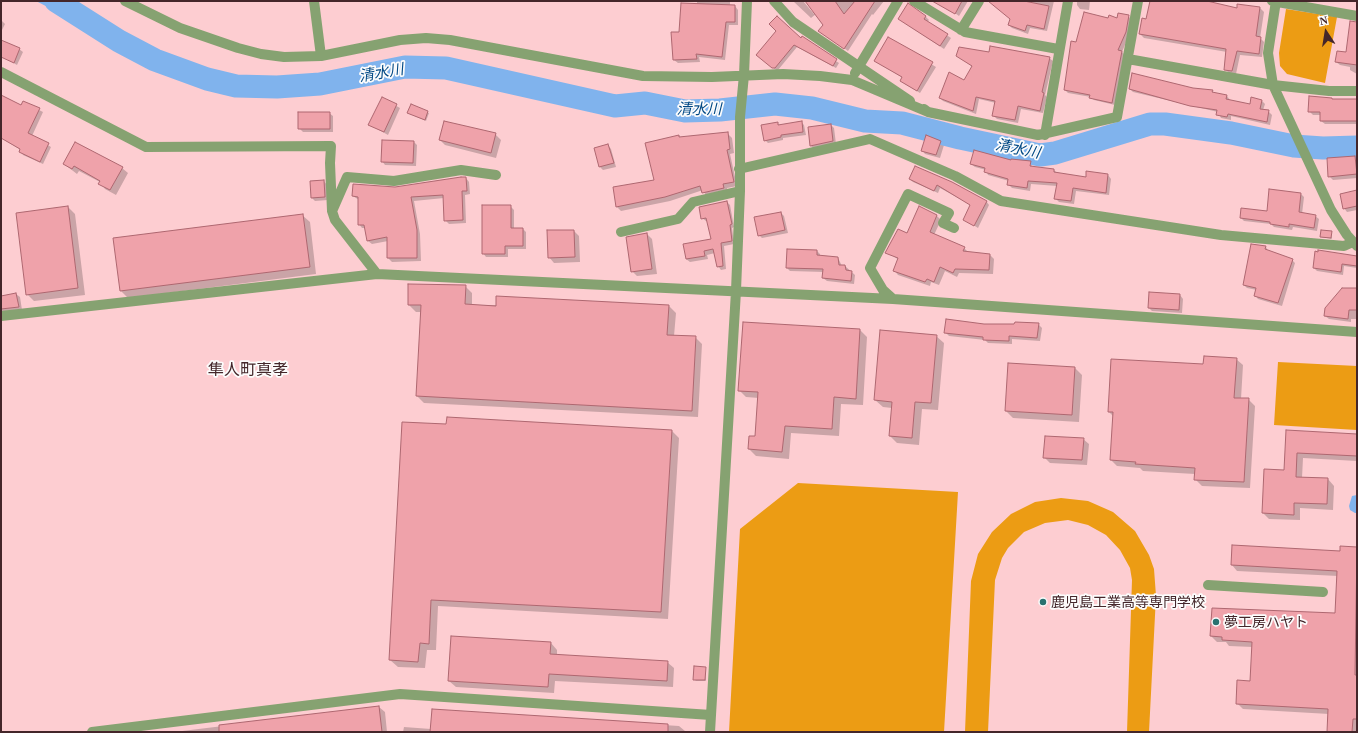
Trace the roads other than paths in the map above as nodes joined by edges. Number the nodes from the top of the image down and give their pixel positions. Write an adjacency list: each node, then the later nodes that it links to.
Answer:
1 (125, 1): 14 (street)
2 (314, 1): 14 (street)
3 (747, 1): 18 (street)
4 (774, 1): 16 (street)
5 (898, 1): 16 (street)
6 (914, 1): 12 (street)
7 (979, 1): 12 (street)
8 (1068, 1): 13 (street)
9 (1138, 1): 15 (street)
10 (1275, 1): 11 (street); 20 (street)
11 (1357, 16)
12 (961, 30): 13 (street)
13 (1058, 49): 23 (street)
14 (321, 56): 18 (street)
15 (1128, 59): 20 (street); 23 (street)
16 (858, 67): 19 (street); 22 (street)
17 (1, 72): 27 (street)
18 (744, 75): 19 (street); 24 (street)
19 (852, 80): 22 (street)
20 (1273, 85): 21 (street); 30 (street)
21 (1357, 91)
22 (928, 112): 23 (street)
23 (1045, 135)
24 (739, 169): 26 (street); 30 (street)
25 (496, 175): 27 (street)
26 (740, 191): 29 (street); 32 (street)
27 (332, 211): 31 (street)
28 (954, 228): 33 (street)
29 (621, 232)
30 (1355, 244)
31 (377, 274): 32 (street); 34 (street)
32 (736, 292): 33 (street); 38 (street)
33 (893, 299): 35 (street)
34 (1, 316)
35 (1357, 332)
36 (1208, 585): 37 (street)
37 (1324, 592)
38 (711, 715): 39 (street); 40 (street)
39 (92, 732)
40 (710, 732)

